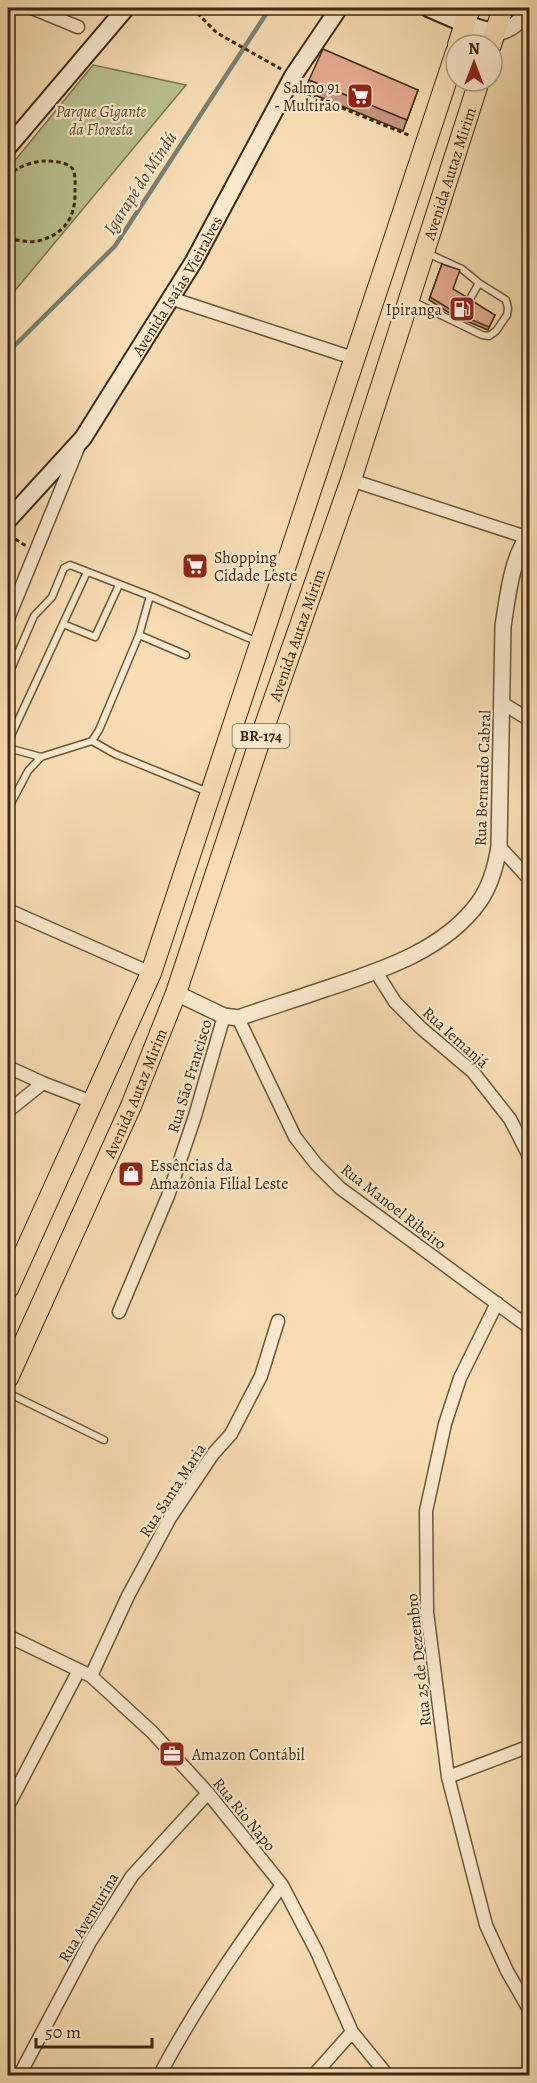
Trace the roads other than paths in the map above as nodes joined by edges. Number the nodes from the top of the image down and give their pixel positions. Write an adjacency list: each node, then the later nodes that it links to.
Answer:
1 (32, 8): 8 (street)
2 (126, 8): 15 (main road)
3 (339, 8): 18 (main road, Avenida Isaías Vieiralves)
4 (428, 8): 7 (main road)
5 (503, 8): 11 (main road)
6 (530, 8): 12 (street)
7 (468, 16): 9 (main road); 10 (main road)
8 (78, 27)
9 (462, 33)
10 (486, 33)
11 (495, 33)
12 (503, 33)
13 (444, 88): 21 (main road, Avenida Autaz Mirim / BR-174)
14 (475, 93): 16 (main road, Avenida Autaz Mirim / BR-174)
15 (8, 147)
16 (424, 251): 17 (lane); 19 (main road, Avenida Autaz Mirim / BR-174)
17 (479, 283): 20 (lane); 20 (lane)
18 (170, 298): 21 (street); 22 (main road, Avenida Isaías Vieiralves)
19 (409, 300): 20 (lane); 23 (main road, Avenida Autaz Mirim / BR-174)
20 (457, 322)
21 (353, 358): 32 (main road, Avenida Autaz Mirim / BR-174)
22 (82, 438): 24 (main road, Avenida Isaías Vieiralves); 29 (street)
23 (351, 480): 25 (street); 48 (main road, Avenida Autaz Mirim / BR-174)
24 (8, 520)
25 (528, 535): 35 (street, Rua Bernardo Cabral)
26 (87, 572): 27 (lane); 30 (lane); 34 (lane)
27 (119, 585): 28 (lane); 30 (lane)
28 (150, 596): 31 (lane); 32 (lane)
29 (8, 619)
30 (63, 624): 38 (lane)
31 (139, 635): 33 (lane); 37 (lane)
32 (259, 643): 41 (main road, Avenida Autaz Mirim / BR-174)
33 (186, 655)
34 (8, 676)
35 (502, 703): 36 (street); 43 (street, Rua Bernardo Cabral)
36 (530, 720)
37 (92, 741): 40 (lane); 41 (lane)
38 (8, 742)
39 (8, 748): 40 (lane)
40 (41, 757): 42 (lane)
41 (209, 793): 47 (main road, Avenida Autaz Mirim / BR-174)
42 (8, 809)
43 (499, 846): 44 (street); 46 (street, Rua Bernardo Cabral)
44 (530, 880)
45 (8, 910): 47 (street)
46 (376, 972): 49 (street, Rua Bernardo Cabral); 54 (street, Rua Iemanjá)
47 (151, 973): 52 (main road, Avenida Autaz Mirim / BR-174)
48 (176, 993): 49 (street); 60 (main road, Avenida Autaz Mirim / BR-174)
49 (231, 1017): 56 (street, Rua Manoel Ribeiro); 57 (street, Rua São Francisco)
50 (8, 1067): 51 (street)
51 (43, 1083): 52 (street); 53 (street)
52 (92, 1102): 55 (main road, Avenida Autaz Mirim / BR-174)
53 (8, 1111)
54 (530, 1158)
55 (8, 1289)
56 (496, 1303): 59 (street, Rua Manoel Ribeiro); 67 (street, Rua 25 de Dezembro)
57 (119, 1312)
58 (278, 1322): 65 (street, Rua Santa Maria)
59 (530, 1328)
60 (8, 1378)
61 (8, 1393): 62 (lane)
62 (104, 1440)
63 (8, 1636): 64 (street, Rua Rio Napo)
64 (79, 1670): 65 (street, Rua Rio Napo); 69 (street)
65 (91, 1676): 68 (street, Rua Rio Napo)
66 (530, 1746): 67 (street)
67 (448, 1777): 71 (street, Rua 25 de Dezembro)
68 (208, 1793): 70 (street, Rua Rio Napo); 73 (street, Rua Aventurina)
69 (8, 1806)
70 (282, 1885): 72 (street, Rua Rio Napo); 74 (street)
71 (530, 2011)
72 (352, 2032): 75 (street); 76 (street, Rua Rio Napo)
73 (20, 2076)
74 (159, 2076)
75 (313, 2076)
76 (388, 2076)

